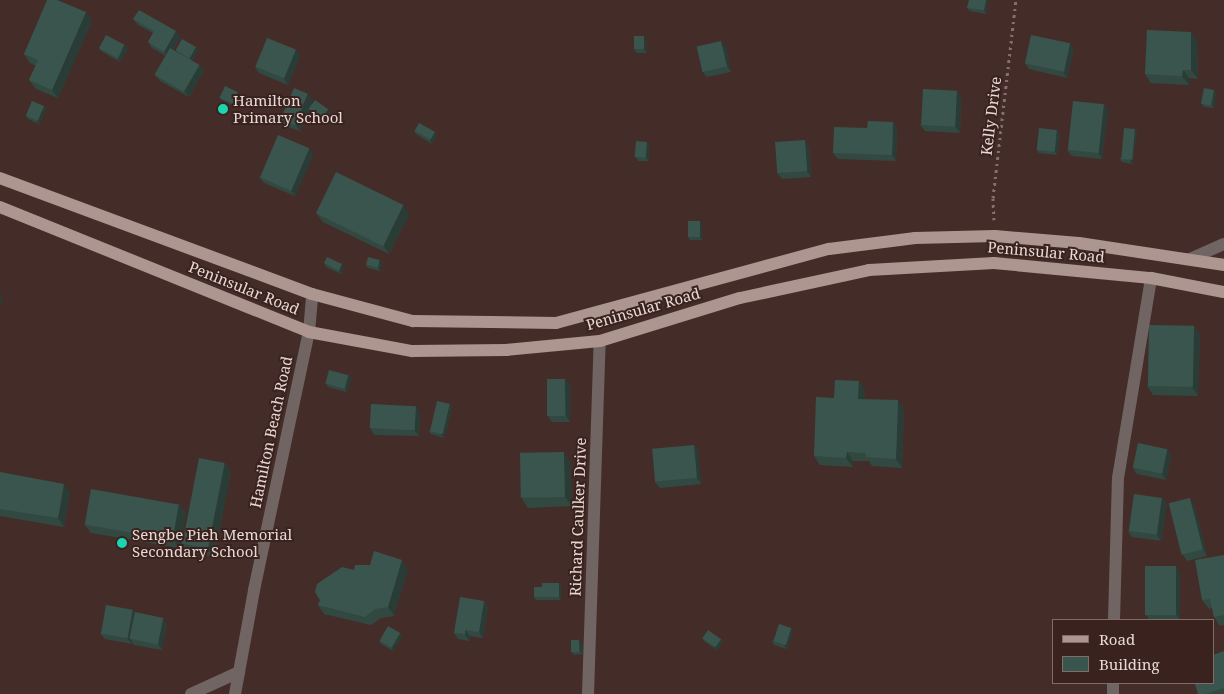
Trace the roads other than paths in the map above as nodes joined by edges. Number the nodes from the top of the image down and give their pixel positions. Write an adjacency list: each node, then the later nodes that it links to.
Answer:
1 (0, 178): 8 (main road, Peninsular Road)
2 (0, 208): 9 (main road, Peninsular Road)
3 (1224, 244): 4 (street)
4 (1190, 259): 5 (main road, Peninsular Road); 8 (main road, Peninsular Road)
5 (1224, 265)
6 (1151, 278): 7 (main road, Peninsular Road); 10 (main road, Peninsular Road); 11 (street)
7 (1224, 292)
8 (312, 294): 9 (street, Hamilton Beach Road)
9 (309, 332): 10 (main road, Peninsular Road); 12 (street, Hamilton Beach Road)
10 (600, 341): 15 (street, Richard Caulker Drive)
11 (1114, 619)
12 (239, 672): 13 (street); 14 (street, Hamilton Beach Road)
13 (191, 694)
14 (235, 694)
15 (588, 694)

